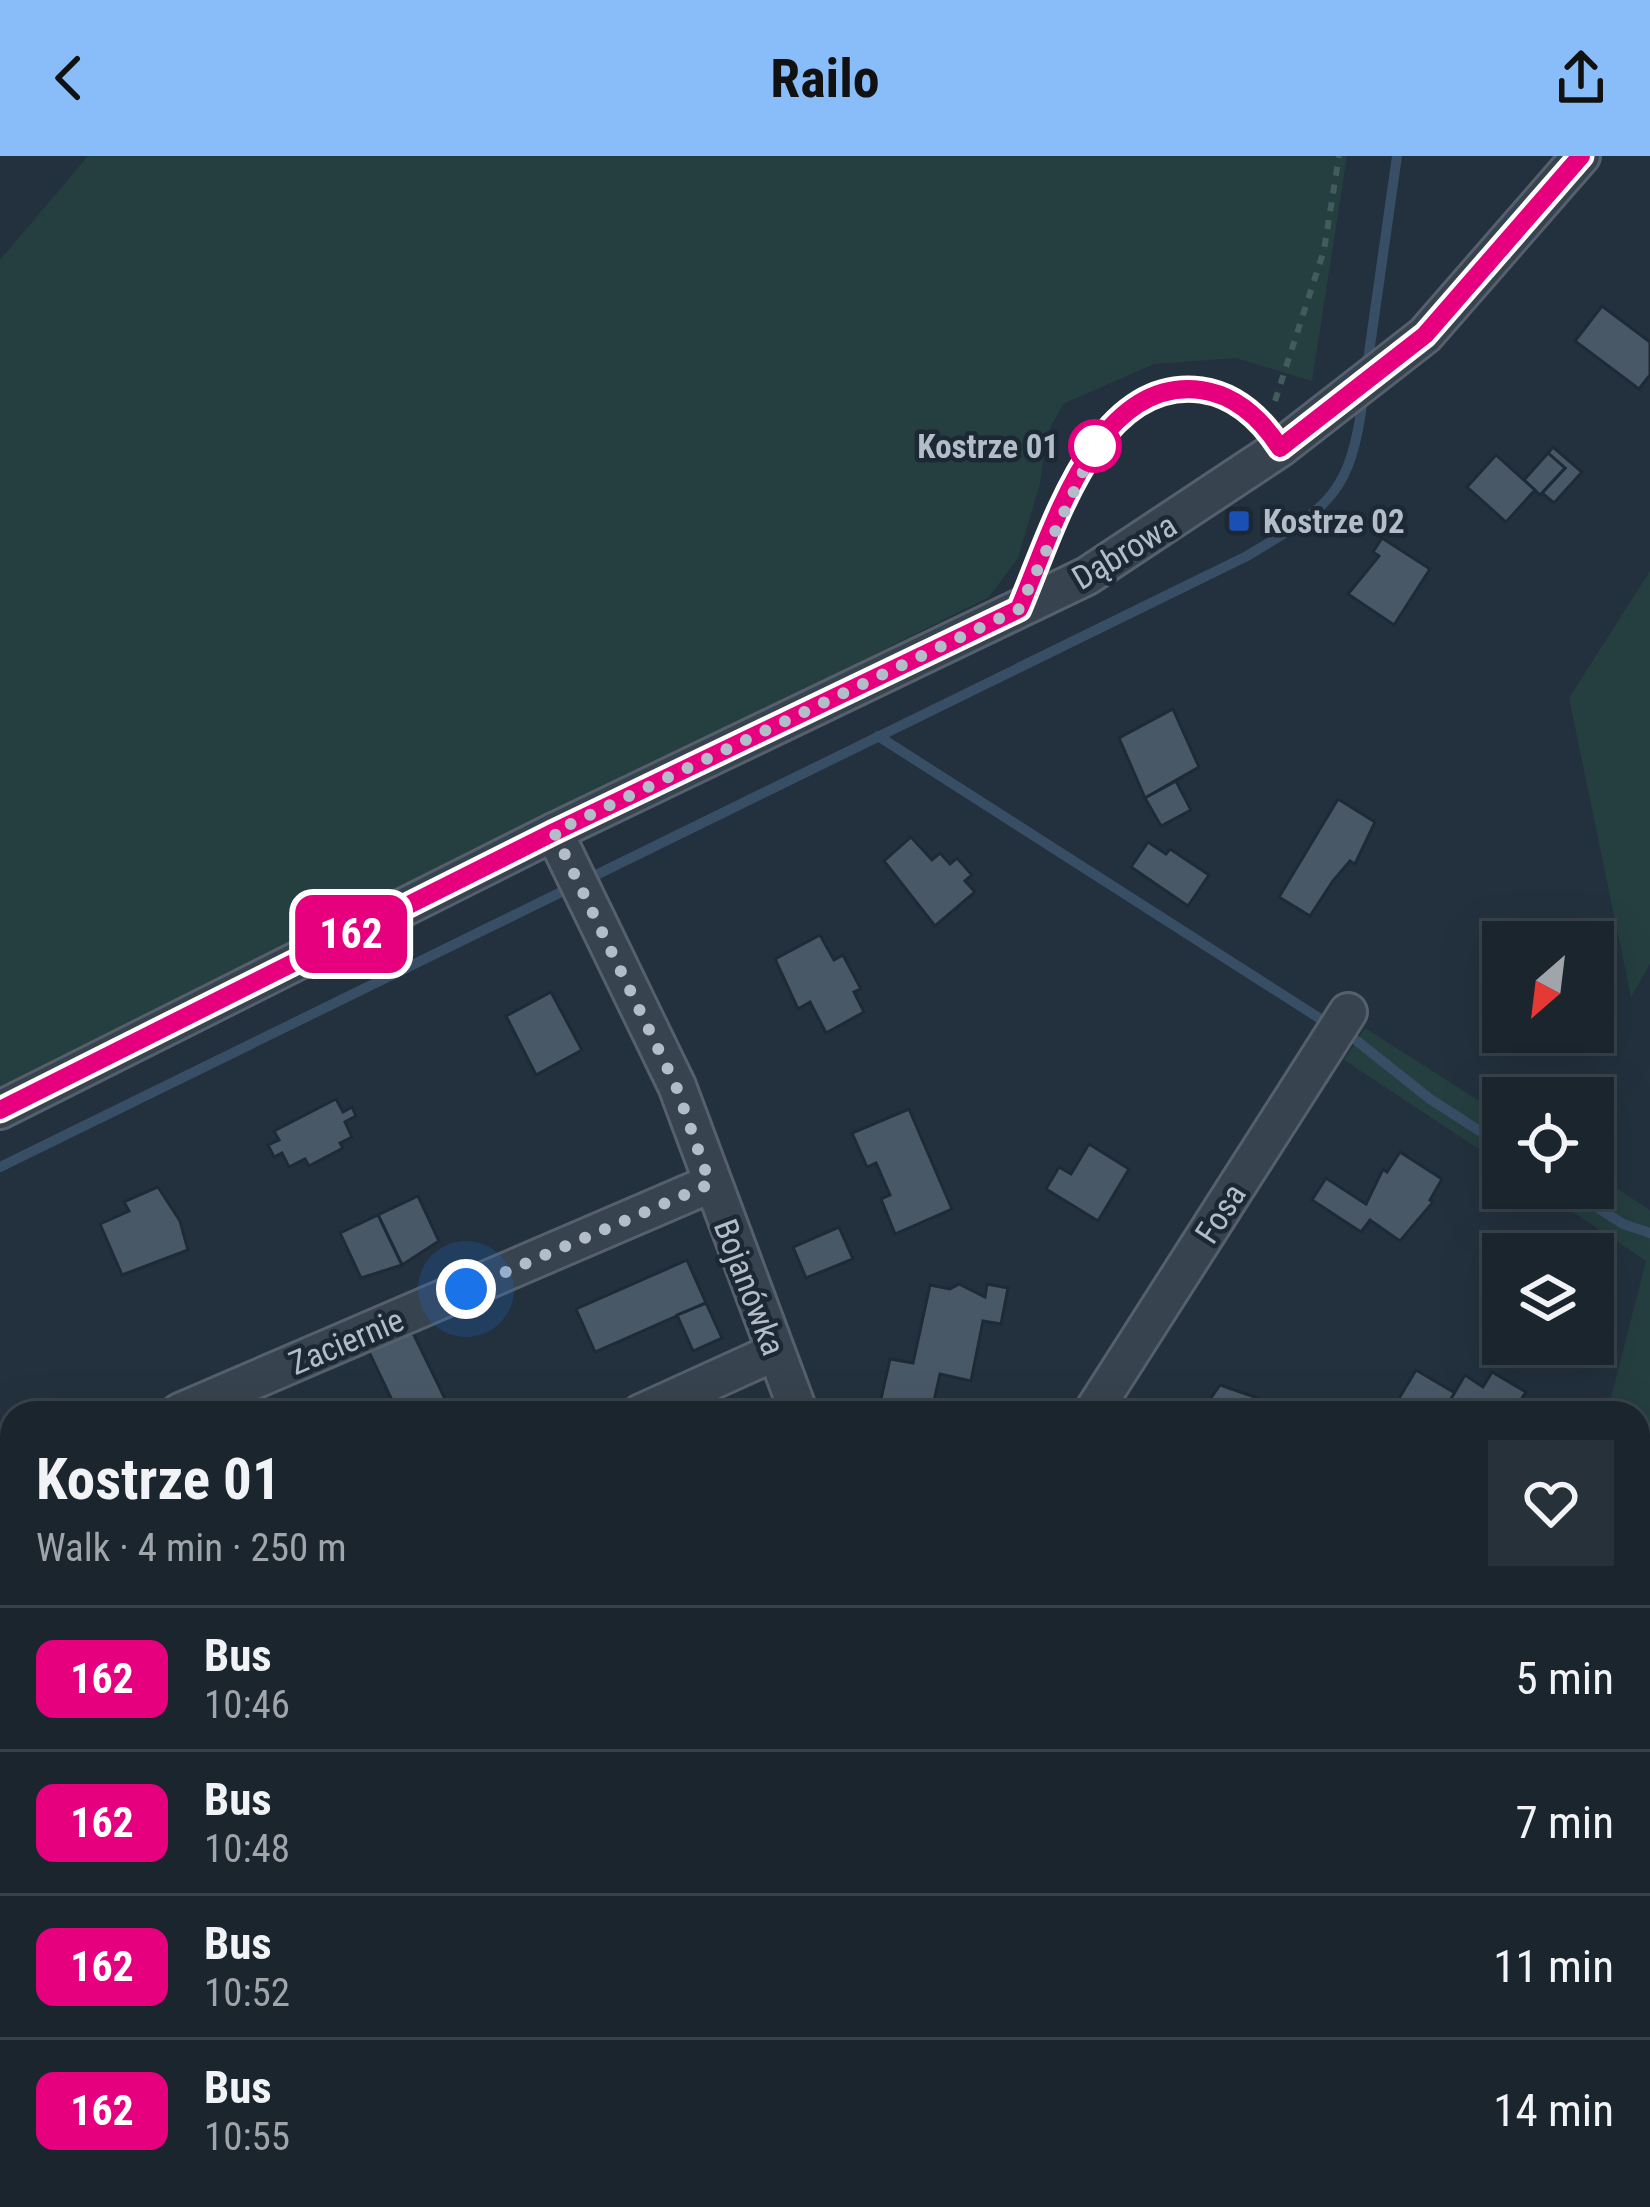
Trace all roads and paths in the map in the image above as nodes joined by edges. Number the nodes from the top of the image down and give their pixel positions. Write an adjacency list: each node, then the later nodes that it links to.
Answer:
1 (1339, 156): 3 (path)
2 (1581, 156): 3 (street, Dąbrowa)
3 (1274, 438): 4 (street, Dąbrowa); 4 (lane)
4 (1019, 609): 5 (street, Dąbrowa)
5 (561, 847): 7 (street, Dąbrowa); 8 (street, Bojanówka)
6 (1348, 1012): 13 (street, Fosa)
7 (0, 1110)
8 (710, 1184): 9 (street, Bojanówka); 10 (street, Zaciernie)
9 (775, 1352): 11 (street); 12 (street, Bojanówka)
10 (206, 1401)
11 (667, 1401)
12 (794, 1401)
13 (1100, 1401)

